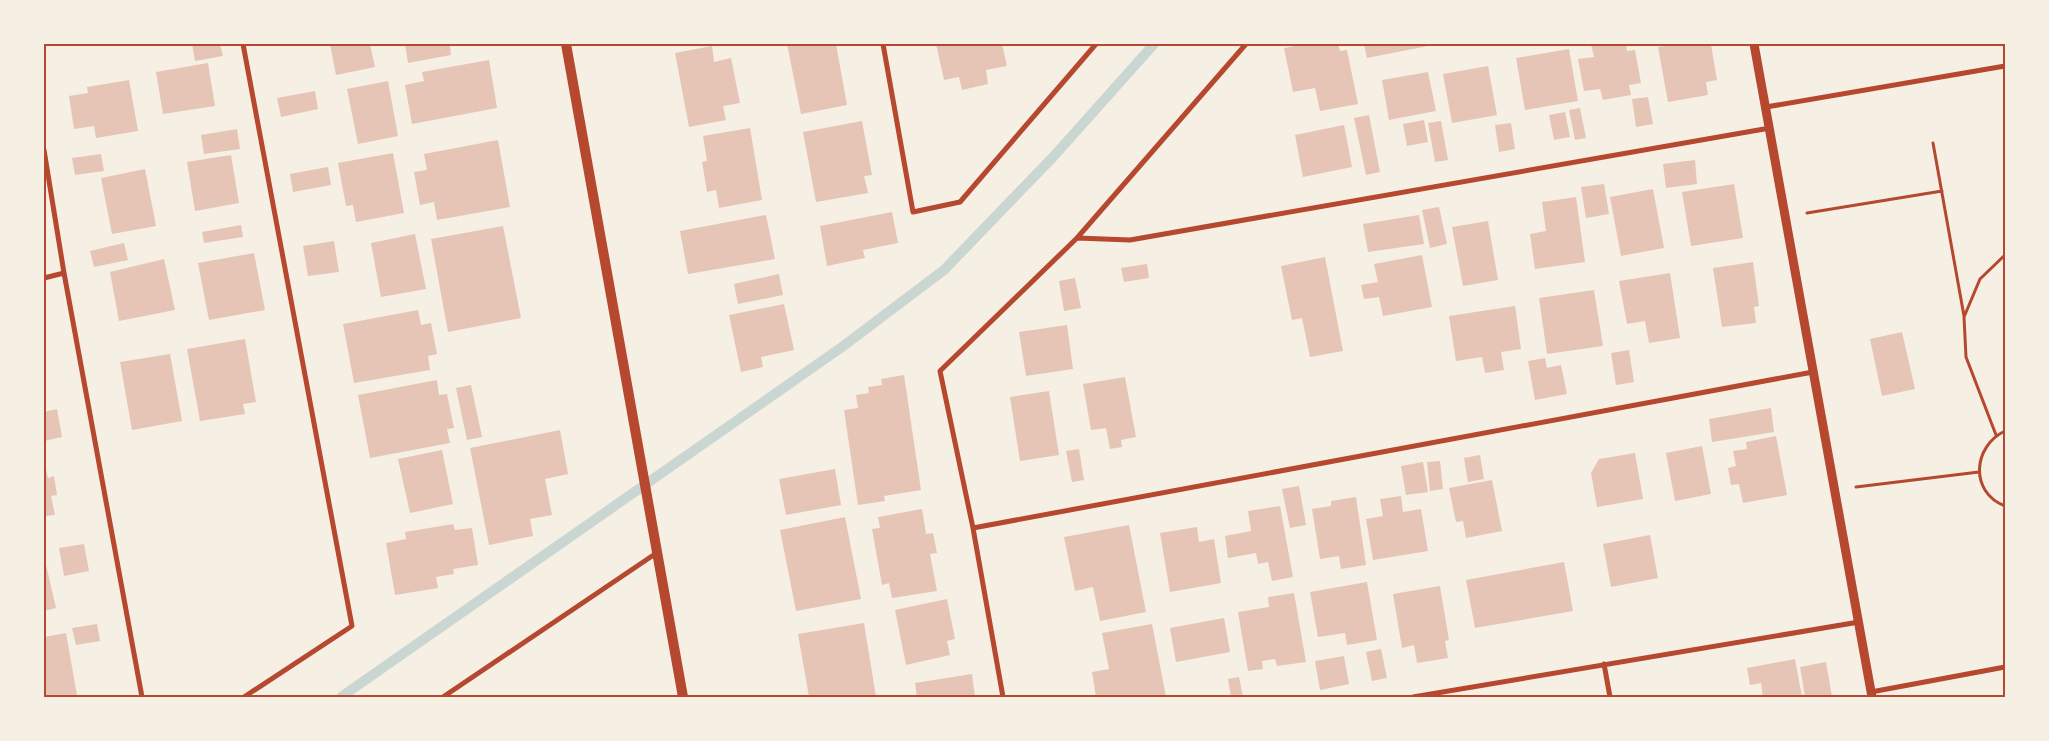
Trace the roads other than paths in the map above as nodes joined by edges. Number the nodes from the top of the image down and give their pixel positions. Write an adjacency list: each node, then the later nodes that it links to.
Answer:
1 (243, 44): 22 (street)
2 (566, 44): 16 (main road)
3 (883, 44): 4 (street)
4 (1096, 44)
5 (1246, 44): 11 (street)
6 (1754, 44): 8 (street)
7 (2005, 66): 8 (street)
8 (1766, 107): 9 (street)
9 (1770, 128): 11 (street); 14 (street)
10 (44, 150): 12 (street)
11 (1077, 238): 15 (street)
12 (64, 273): 13 (street); 21 (street)
13 (44, 278)
14 (1813, 372): 15 (street); 17 (street)
15 (973, 528): 25 (street)
16 (658, 552): 23 (street); 24 (main road)
17 (1859, 622): 18 (street); 20 (street)
18 (1604, 664): 26 (street); 27 (street)
19 (2005, 667): 20 (street)
20 (1872, 695)
21 (142, 697)
22 (244, 697)
23 (443, 697)
24 (683, 697)
25 (1003, 697)
26 (1413, 697)
27 (1610, 697)

